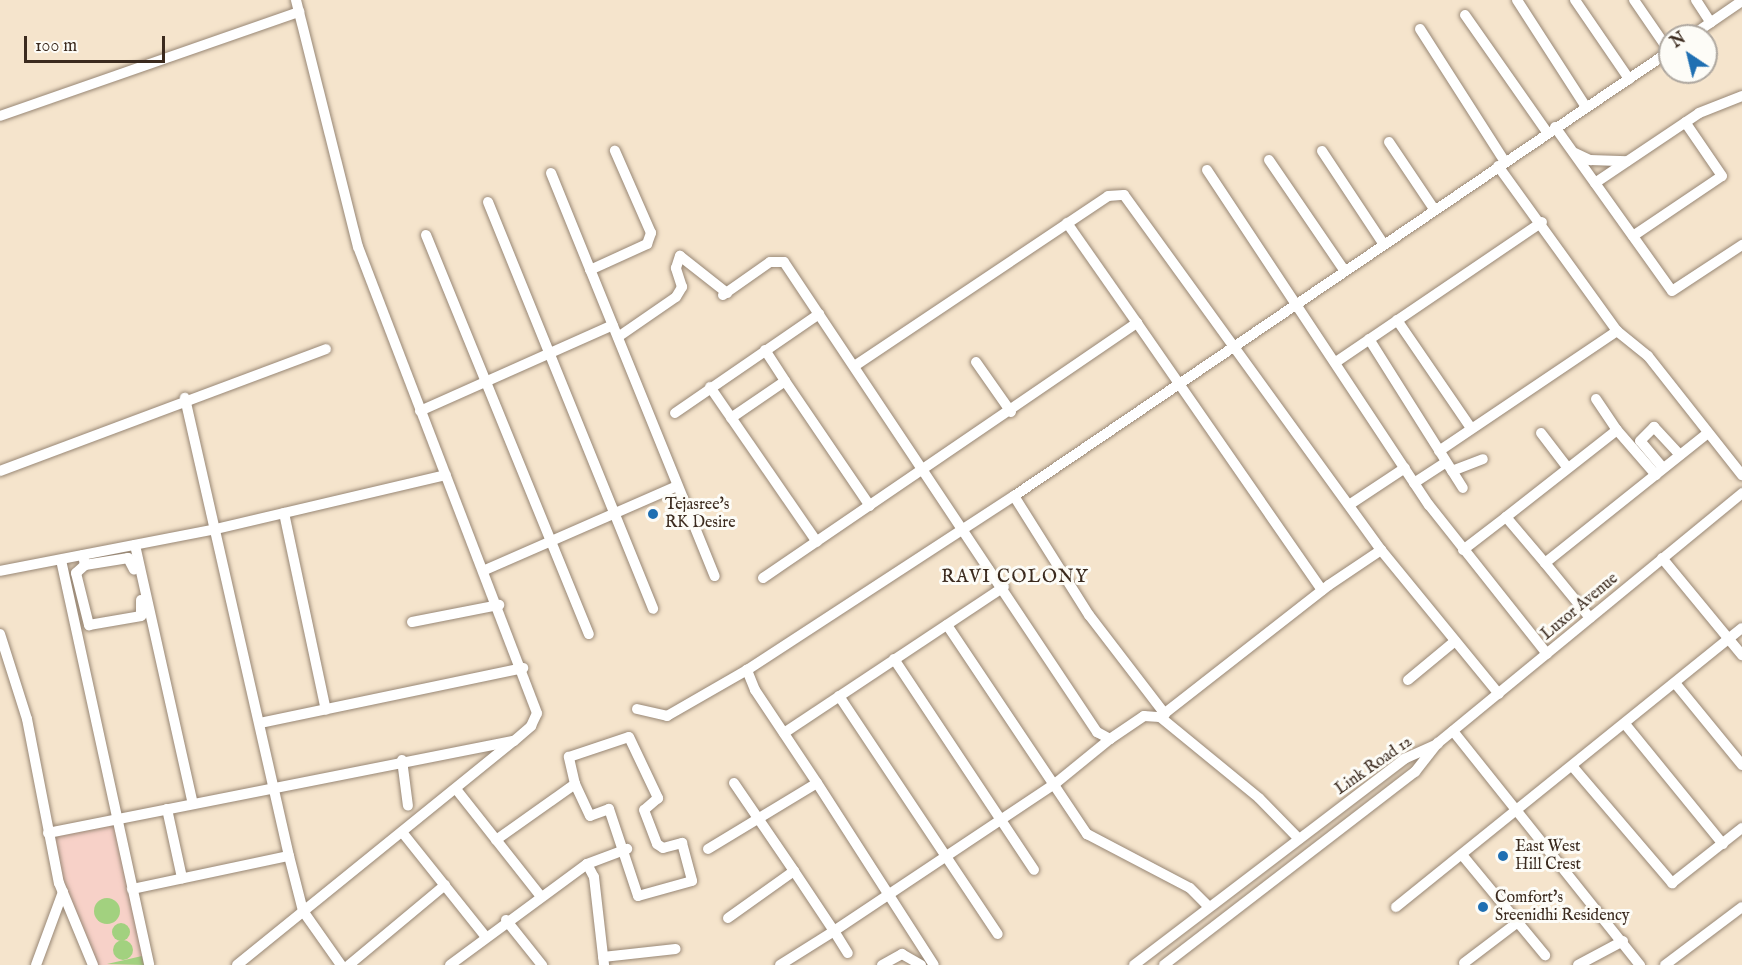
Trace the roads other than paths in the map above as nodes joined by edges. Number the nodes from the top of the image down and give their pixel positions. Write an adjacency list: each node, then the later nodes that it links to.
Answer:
1 (296, 0): 7 (street)
2 (1517, 0): 15 (street)
3 (1575, 0): 13 (street)
4 (1634, 0): 11 (street)
5 (1696, 0): 9 (street)
6 (1742, 1): 9 (street)
7 (299, 12): 16 (street); 60 (street)
8 (1465, 15): 18 (street)
9 (1711, 23)
10 (1420, 29): 25 (street)
11 (1658, 34)
12 (1658, 59): 13 (street)
13 (1629, 79): 15 (street)
14 (1742, 96): 17 (street)
15 (1586, 107): 18 (street)
16 (0, 116)
17 (1685, 122): 24 (street); 34 (street)
18 (1551, 129): 22 (street); 25 (street)
19 (1389, 142): 30 (street)
20 (615, 151): 37 (street)
21 (1322, 151): 35 (street)
22 (1572, 151): 24 (street); 28 (street)
23 (1269, 160): 38 (street)
24 (1628, 160): 28 (street)
25 (1501, 164): 30 (street); 31 (street)
26 (1208, 170): 39 (street)
27 (551, 173): 37 (street)
28 (1595, 183): 34 (street)
29 (488, 202): 50 (street)
30 (1434, 209): 35 (street)
31 (1542, 222): 41 (street); 44 (street)
32 (1067, 223): 42 (street); 47 (street); 53 (street)
33 (426, 236): 56 (street)
34 (1633, 236): 36 (street)
35 (1383, 243): 38 (street)
36 (1742, 245)
37 (591, 270): 43 (street)
38 (1344, 270): 39 (street)
39 (1294, 304): 47 (street); 52 (street)
40 (819, 314): 45 (street); 49 (street); 53 (street)
41 (1397, 320): 46 (street); 64 (street)
42 (1137, 323): 55 (street); 61 (street)
43 (613, 325): 45 (street); 50 (street)
44 (1617, 331): 64 (street); 67 (street)
45 (618, 337): 80 (street)
46 (1369, 339): 52 (street); 68 (street)
47 (1233, 344): 55 (street); 84 (street)
48 (326, 349): 58 (street)
49 (765, 350): 54 (street); 57 (street)
50 (549, 354): 56 (street); 87 (street)
51 (976, 362): 61 (street)
52 (1336, 362): 73 (street)
53 (856, 364): 75 (street)
54 (785, 381): 63 (street); 85 (street)
55 (1177, 381): 83 (street); 106 (street)
56 (486, 382): 60 (street); 91 (street)
57 (710, 387): 62 (street); 63 (street)
58 (185, 398): 76 (street); 90 (street)
59 (1596, 399): 65 (street)
60 (420, 411): 77 (street)
61 (1011, 412): 75 (street)
62 (675, 413)
63 (731, 418): 92 (street)
64 (1471, 428): 68 (street)
65 (1617, 430): 72 (street); 74 (street)
66 (1541, 433): 72 (street)
67 (1708, 433): 69 (street); 78 (street)
68 (1439, 451): 71 (street)
69 (1678, 453): 74 (street); 74 (street)
70 (1483, 459): 71 (street)
71 (1449, 466): 79 (street); 81 (street)
72 (1567, 467): 88 (street)
73 (1405, 468): 79 (street); 84 (street)
74 (1660, 469): 100 (street)
75 (927, 470): 85 (street); 89 (street)
76 (0, 471)
77 (446, 475): 86 (street); 101 (street)
78 (1742, 475)
79 (1414, 483): 95 (street)
80 (677, 486): 87 (street); 103 (street)
81 (1463, 488)
82 (1742, 493): 97 (street, Luxor Avenue)
83 (1014, 496): 89 (street); 128 (street)
84 (1349, 505): 94 (street)
85 (870, 506): 92 (street)
86 (284, 513): 90 (street); 127 (street)
87 (613, 514): 91 (street); 108 (street)
88 (1506, 517): 95 (street); 100 (street)
89 (965, 528): 105 (street); 121 (street)
90 (216, 529): 93 (street); 129 (street)
91 (551, 541): 101 (street); 114 (street)
92 (817, 542): 104 (street)
93 (135, 545): 96 (street); 145 (street)
94 (1381, 550): 106 (street); 116 (street)
95 (1462, 550): 117 (street)
96 (115, 554): 99 (street); 99 (street)
97 (1662, 558): 109 (street, Luxor Avenue); 115 (street)
98 (61, 560): 99 (street); 102 (street); 149 (street)
99 (84, 560)
100 (1545, 563): 109 (street)
101 (485, 570): 107 (street)
102 (0, 571)
103 (715, 576)
104 (763, 578)
105 (1004, 587): 111 (street); 133 (street)
106 (1322, 590): 128 (street)
107 (499, 605): 110 (street); 120 (street)
108 (653, 609)
109 (1590, 618): 117 (street, Luxor Avenue)
110 (412, 622)
111 (948, 625): 119 (street); 141 (street)
112 (1742, 628): 115 (street)
113 (0, 634): 154 (street)
114 (589, 634)
115 (1729, 639): 118 (street); 123 (street)
116 (1455, 641): 122 (street); 124 (street)
117 (1547, 654): 124 (street, Luxor Avenue)
118 (1742, 655)
119 (894, 659): 125 (street); 150 (street)
120 (523, 669): 127 (street); 134 (street)
121 (747, 670): 126 (street); 132 (street)
122 (1408, 680)
123 (1675, 683): 130 (street); 137 (street)
124 (1499, 694): 131 (street, Luxor Avenue)
125 (839, 696): 132 (street); 160 (street)
126 (637, 709)
127 (326, 710): 129 (street)
128 (1162, 715): 133 (street); 155 (street)
129 (260, 723): 143 (street)
130 (1626, 724): 138 (street); 157 (street)
131 (1453, 731): 135 (street, Luxor Avenue); 147 (street)
132 (784, 733): 140 (street)
133 (1110, 739): 141 (street)
134 (514, 741): 136 (street); 144 (street)
135 (1438, 743): 155 (street, Link Road 12); 201 (street, Link Road 12)
136 (402, 760): 143 (street); 146 (street)
137 (1742, 765)
138 (1573, 767): 147 (street); 157 (street)
139 (734, 783): 151 (street)
140 (817, 783): 151 (street); 170 (street)
141 (1056, 783): 150 (street); 174 (street)
142 (575, 784): 156 (street); 159 (street); 159 (street)
143 (274, 788): 145 (street); 161 (street)
144 (456, 789): 153 (street); 156 (street)
145 (193, 804): 148 (street)
146 (408, 806)
147 (1518, 808): 162 (street); 182 (street)
148 (167, 809): 149 (street); 166 (street)
149 (118, 818): 154 (street); 168 (street)
150 (1001, 818): 160 (street); 164 (street)
151 (761, 821): 158 (street); 165 (street)
152 (1742, 828): 157 (street)
153 (402, 832): 167 (street); 175 (street)
154 (48, 833): 169 (street)
155 (1299, 839): 174 (street, Link Road 12)
156 (496, 840): 171 (street)
157 (1723, 844)
158 (708, 849)
159 (625, 850): 163 (street)
160 (944, 854): 170 (street); 180 (street)
161 (289, 856): 166 (street); 175 (street)
162 (1463, 856): 172 (street); 178 (street)
163 (590, 866): 171 (street); 186 (street)
164 (1034, 870)
165 (794, 871): 176 (street); 179 (street)
166 (182, 878): 168 (street)
167 (445, 885): 181 (street); 193 (street)
168 (132, 889): 190 (street)
169 (63, 892): 188 (street); 189 (street)
170 (892, 893): 179 (street); 199 (street)
171 (539, 894): 177 (street)
172 (1396, 907)
173 (1742, 907): 204 (street)
174 (1209, 908): 200 (street, Link Road 12)
175 (303, 911): 191 (street); 192 (street)
176 (728, 918)
177 (506, 920): 181 (street); 195 (street)
178 (1518, 922): 185 (street); 187 (street)
179 (834, 931): 184 (street); 196 (street)
180 (998, 934)
181 (485, 936): 194 (street)
182 (1623, 941): 202 (street); 203 (street)
183 (676, 949): 186 (street)
184 (848, 953)
185 (1545, 955)
186 (604, 961)
187 (1464, 963)
188 (36, 965)
189 (93, 965)
190 (149, 965)
191 (237, 965)
192 (341, 965)
193 (349, 965)
194 (450, 965)
195 (542, 965)
196 (780, 965)
197 (882, 965): 198 (street)
198 (921, 965)
199 (934, 965)
200 (1134, 965)
201 (1164, 965)
202 (1578, 965)
203 (1640, 965)
204 (1665, 965)

